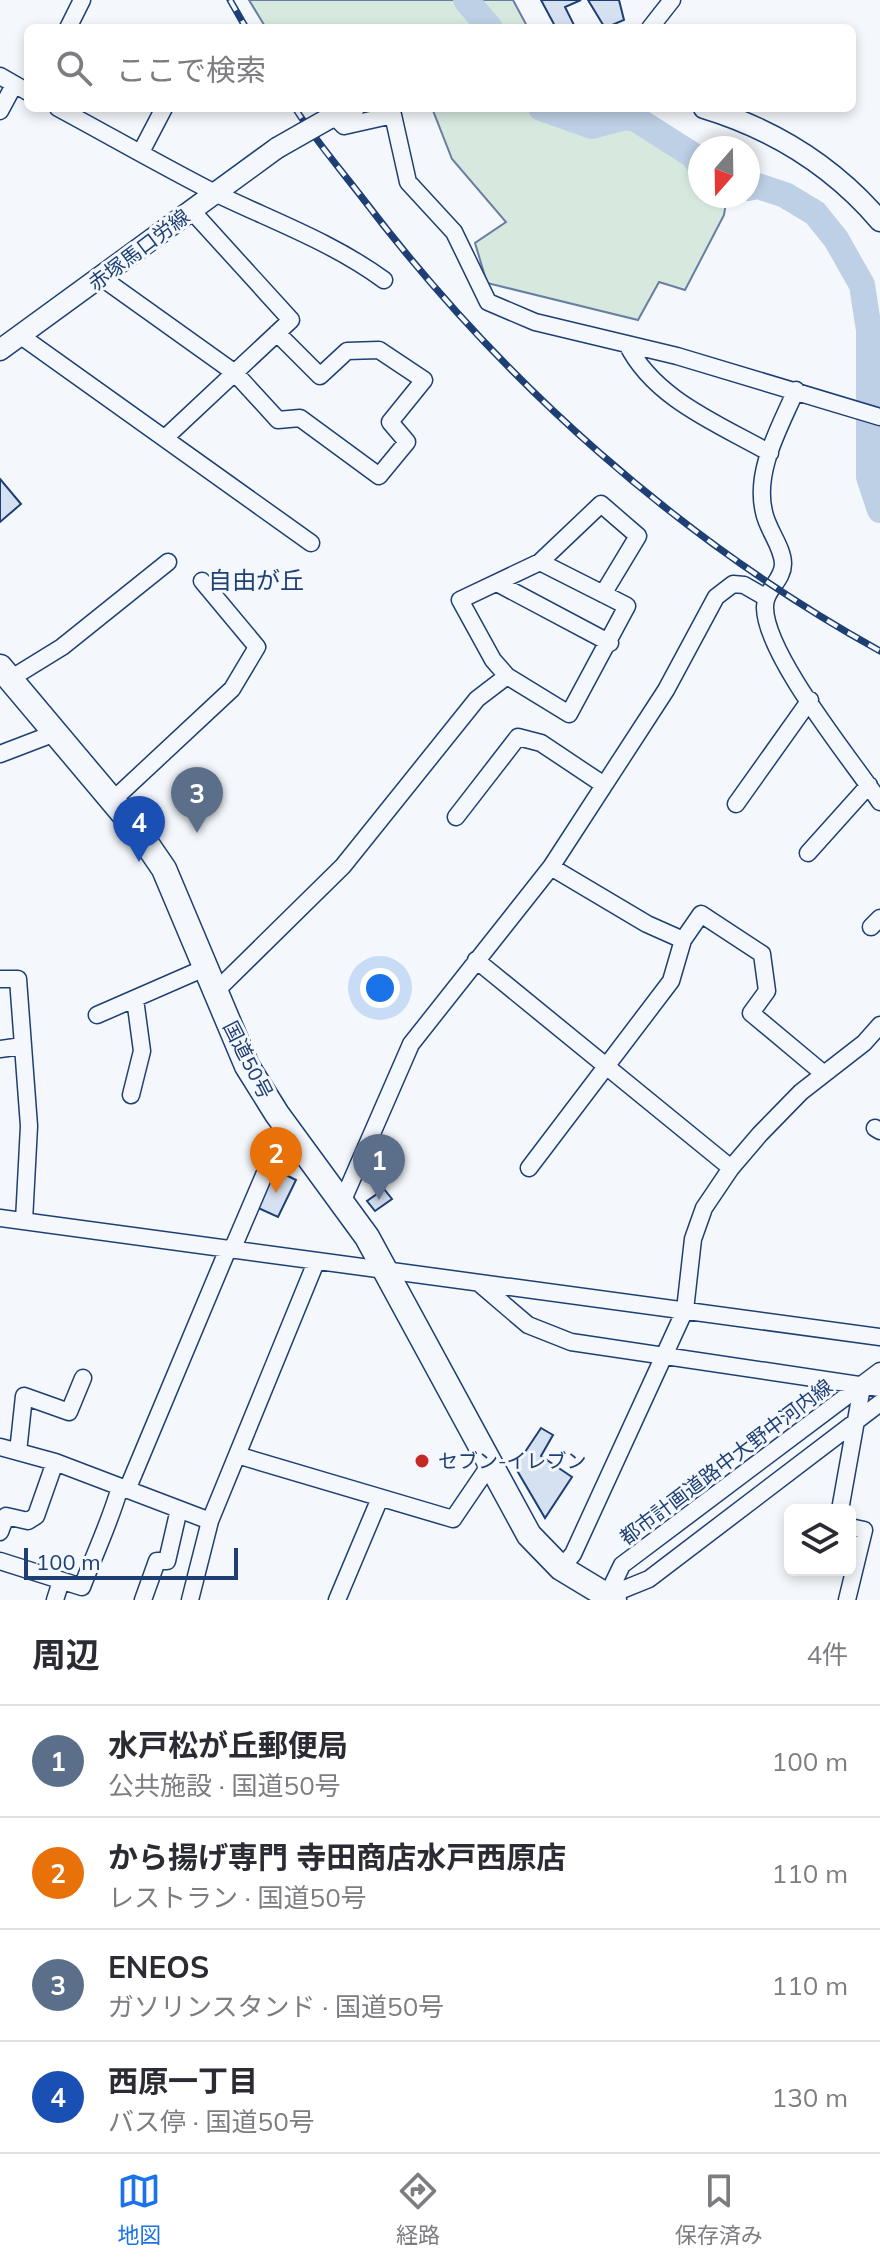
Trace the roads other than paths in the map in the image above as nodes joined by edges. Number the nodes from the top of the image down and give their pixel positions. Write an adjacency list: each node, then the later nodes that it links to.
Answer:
1 (82, 0): 3 (street)
2 (672, 0): 4 (street)
3 (70, 24)
4 (653, 24)
5 (14, 84): 6 (street)
6 (0, 111)
7 (66, 112): 12 (street)
8 (162, 112): 12 (street)
9 (345, 112): 11 (main road)
10 (715, 112): 15 (main road)
11 (331, 118): 13 (main road, 赤塚馬口労線, bridge); 20 (street)
12 (141, 152): 13 (street)
13 (217, 193): 14 (main road, 赤塚馬口労線); 17 (street)
14 (192, 211): 16 (main road, 赤塚馬口労線); 18 (street)
15 (880, 221)
16 (102, 278): 19 (main road, 赤塚馬口労線); 22 (street)
17 (384, 280)
18 (277, 333): 22 (street); 22 (street)
19 (21, 336): 21 (main road, 赤塚馬口労線); 25 (street)
20 (627, 344): 23 (street); 26 (street)
21 (0, 350)
22 (235, 373): 25 (street)
23 (796, 390): 24 (street); 26 (street)
24 (880, 417)
25 (166, 437): 27 (street)
26 (770, 453): 33 (street)
27 (311, 543)
28 (168, 562): 35 (street)
29 (540, 562): 31 (street); 32 (street); 32 (street)
30 (202, 581): 42 (street)
31 (497, 583): 34 (street); 36 (street)
32 (603, 594): 34 (street)
33 (765, 597): 37 (street); 40 (street)
34 (610, 643): 36 (street)
35 (5, 673): 38 (highway, 国道50号)
36 (507, 676): 52 (street)
37 (810, 700): 41 (street); 44 (street)
38 (55, 733): 39 (street); 42 (highway, 国道50号)
39 (0, 754)
40 (604, 785): 45 (street); 47 (street)
41 (869, 785): 43 (street); 46 (street)
42 (113, 800): 50 (highway, 国道50号)
43 (880, 801)
44 (736, 804)
45 (456, 817)
46 (808, 853)
47 (551, 867): 48 (street); 49 (street)
48 (683, 940): 58 (street); 59 (street)
49 (476, 960): 58 (street); 64 (street)
50 (207, 967): 52 (highway, 国道50号); 53 (street)
51 (0, 979): 56 (street)
52 (216, 991): 61 (highway, 国道50号)
53 (135, 999): 54 (street); 60 (street)
54 (97, 1015)
55 (880, 1025): 59 (street)
56 (22, 1046): 57 (street); 66 (street)
57 (0, 1049)
58 (605, 1068): 62 (street); 63 (street)
59 (824, 1074): 63 (street)
60 (131, 1095)
61 (285, 1126): 64 (highway, 国道50号); 67 (street)
62 (529, 1168)
63 (731, 1168): 71 (street)
64 (343, 1200): 69 (highway, 国道50号)
65 (0, 1218): 66 (street)
66 (24, 1221): 67 (street)
67 (230, 1249): 68 (street); 85 (street)
68 (316, 1262): 69 (street); 82 (street)
69 (388, 1273): 70 (street); 84 (highway, 国道50号)
70 (480, 1284): 71 (street); 73 (street)
71 (685, 1310): 72 (street); 73 (street)
72 (880, 1337)
73 (664, 1359): 76 (street); 94 (street)
74 (880, 1371): 76 (street, 都市計画道路中大野中河内線)
75 (83, 1378): 81 (street)
76 (861, 1386): 77 (street); 79 (street); 97 (street, 都市計画道路中大野中河内線)
77 (880, 1388)
78 (880, 1403): 79 (street)
79 (856, 1422): 87 (street); 97 (street)
80 (0, 1447): 81 (street)
81 (18, 1452): 83 (street)
82 (237, 1455): 86 (street); 89 (street)
83 (55, 1462): 85 (street); 91 (street)
84 (489, 1466): 86 (street); 94 (highway, 国道50号)
85 (124, 1488): 88 (street); 96 (street)
86 (380, 1498): 101 (street)
87 (841, 1504)
88 (179, 1509): 89 (street); 99 (street)
89 (210, 1521): 100 (street)
90 (856, 1528): 93 (street)
91 (0, 1532)
92 (0, 1561): 96 (street)
93 (856, 1563)
94 (561, 1568): 97 (highway, 国道50号)
95 (853, 1576): 102 (street)
96 (61, 1581): 98 (street)
97 (611, 1598)
98 (55, 1600)
99 (143, 1600)
100 (190, 1600)
101 (337, 1600)
102 (847, 1600)

